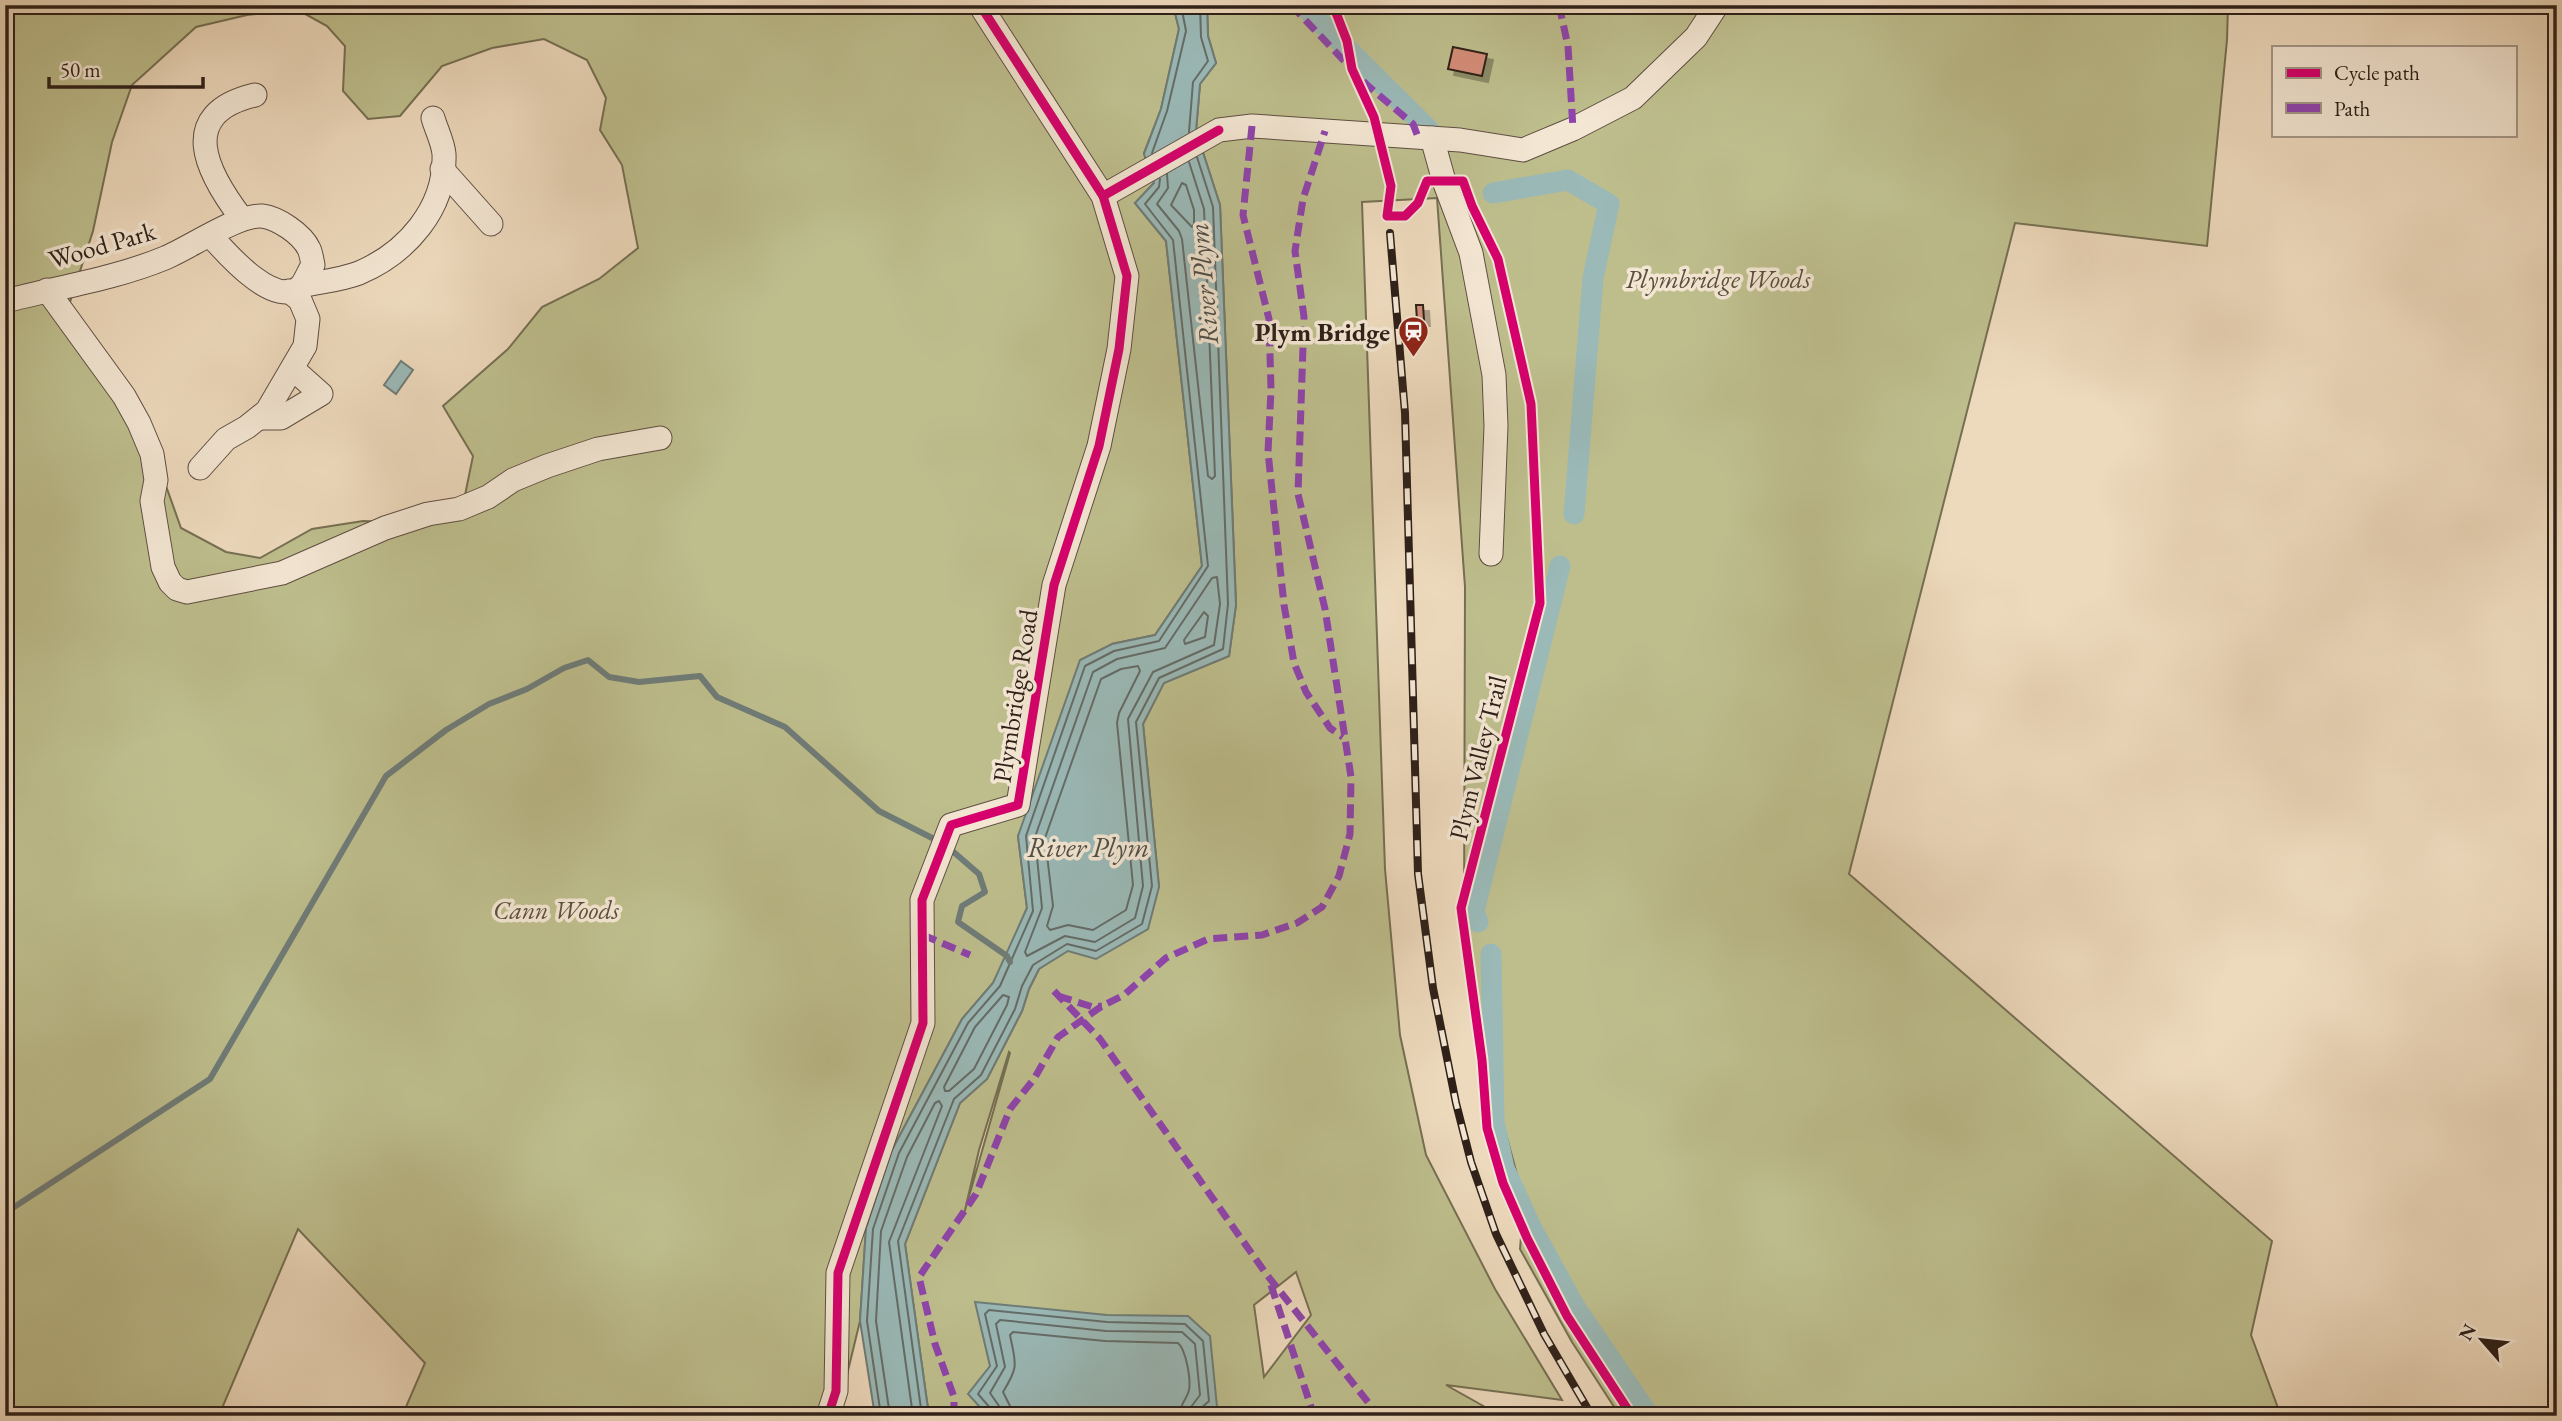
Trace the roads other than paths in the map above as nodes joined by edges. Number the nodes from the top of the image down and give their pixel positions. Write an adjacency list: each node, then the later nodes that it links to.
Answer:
1 (979, 5): 7 (street, Plymbridge Road)
2 (1717, 5): 5 (street)
3 (255, 96): 8 (street)
4 (433, 118): 6 (street)
5 (1432, 138): 7 (street); 18 (street)
6 (442, 169): 9 (street); 11 (street)
7 (1103, 196): 19 (street, Plymbridge Road)
8 (242, 219): 10 (street, Wood Park); 11 (street)
9 (491, 224)
10 (211, 236): 11 (street); 12 (street, Wood Park)
11 (295, 288): 14 (street)
12 (47, 290): 13 (street, Wood Park); 16 (street)
13 (5, 301)
14 (293, 369): 15 (street); 15 (street)
15 (259, 418): 17 (street)
16 (660, 438)
17 (200, 468)
18 (1491, 554)
19 (828, 1416)

